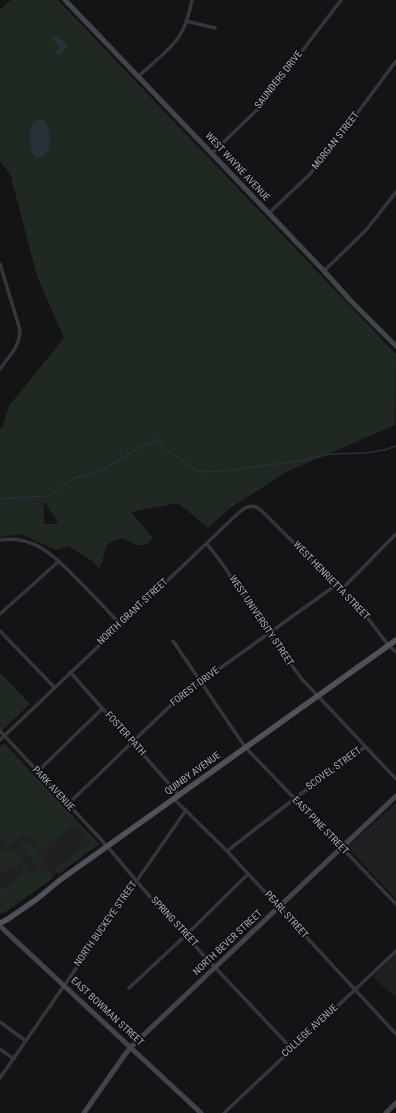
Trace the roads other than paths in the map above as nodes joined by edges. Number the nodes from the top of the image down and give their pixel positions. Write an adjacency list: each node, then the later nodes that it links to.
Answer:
1 (65, 0): 7 (main road, WEST WAYNE AVENUE)
2 (192, 0): 4 (street)
3 (340, 0): 8 (street, SAUNDERS DRIVE)
4 (186, 21): 5 (street); 7 (street)
5 (215, 28)
6 (396, 62): 10 (street, MORGAN STREET)
7 (138, 77): 8 (main road, WEST WAYNE AVENUE)
8 (211, 154): 10 (main road, WEST WAYNE AVENUE)
9 (396, 192): 12 (street)
10 (268, 214): 12 (main road, WEST WAYNE AVENUE)
11 (0, 264): 14 (street)
12 (324, 271): 13 (main road, WEST WAYNE AVENUE)
13 (396, 346)
14 (0, 369)
15 (271, 520): 18 (street, NORTH GRANT STREET); 20 (street, WEST HENRIETTA STREET)
16 (396, 534): 21 (street)
17 (0, 540): 19 (street)
18 (207, 544): 23 (street, NORTH GRANT STREET); 25 (street, WEST UNIVERSITY STREET)
19 (59, 561): 22 (street); 23 (street)
20 (336, 585): 21 (street, WEST HENRIETTA STREET); 25 (street, FOREST DRIVE)
21 (341, 590): 28 (street, WEST HENRIETTA STREET)
22 (0, 614)
23 (120, 624): 30 (street, NORTH GRANT STREET)
24 (0, 631): 32 (street)
25 (269, 634): 31 (street, FOREST DRIVE); 33 (street, WEST UNIVERSITY STREET)
26 (396, 640): 28 (main road, QUINBY AVENUE)
27 (174, 641): 31 (street, EAST PINE STREET)
28 (388, 645): 29 (street, WEST HENRIETTA STREET); 33 (main road, QUINBY AVENUE)
29 (396, 652)
30 (70, 672): 32 (street, NORTH GRANT STREET); 34 (street, FOSTER PATH)
31 (201, 682): 38 (street, FOREST DRIVE); 39 (street, EAST PINE STREET)
32 (54, 688): 36 (street, NORTH GRANT STREET)
33 (318, 696): 39 (main road, QUINBY AVENUE); 40 (street, WEST UNIVERSITY STREET)
34 (102, 709): 38 (street, FOSTER PATH); 41 (street)
35 (0, 731): 36 (street, PARK AVENUE)
36 (4, 736): 37 (street, NORTH GRANT STREET); 41 (street, PARK AVENUE)
37 (0, 740)
38 (132, 741): 44 (street, FOSTER PATH); 46 (street, FOREST DRIVE)
39 (245, 747): 44 (main road, QUINBY AVENUE); 45 (street, EAST PINE STREET)
40 (365, 747): 42 (street, WEST UNIVERSITY STREET); 45 (street, SCOVEL STREET)
41 (37, 772): 46 (street, PARK AVENUE)
42 (396, 779)
43 (396, 796): 49 (main road, NORTH BEVER STREET)
44 (177, 797): 47 (street, PEARL STREET); 48 (main road, QUINBY AVENUE)
45 (294, 799): 49 (street, EAST PINE STREET); 50 (street, SCOVEL STREET)
46 (68, 804): 48 (street, PARK AVENUE)
47 (186, 810): 50 (street, PEARL STREET); 52 (street, NORTH BUCKEYE STREET)
48 (107, 846): 52 (street, SPRING STREET); 55 (main road, QUINBY AVENUE)
49 (342, 847): 53 (street, EAST PINE STREET); 54 (main road, NORTH BEVER STREET)
50 (227, 851): 51 (street, PEARL STREET)
51 (248, 874): 54 (street, PEARL STREET); 56 (street)
52 (137, 881): 56 (street, SPRING STREET); 59 (street, NORTH BUCKEYE STREET)
53 (396, 904)
54 (279, 908): 58 (main road, NORTH BEVER STREET); 61 (street, PEARL STREET)
55 (0, 924): 59 (main road, EAST BOWMAN STREET)
56 (186, 935): 58 (street, SPRING STREET); 60 (street)
57 (396, 950): 61 (street, COLLEGE AVENUE)
58 (215, 967): 65 (main road, NORTH BEVER STREET); 67 (street, SPRING STREET)
59 (66, 983): 64 (street, NORTH BUCKEYE STREET); 65 (main road, EAST BOWMAN STREET)
60 (129, 988)
61 (355, 989): 63 (street, PEARL STREET); 67 (street, COLLEGE AVENUE)
62 (0, 1022): 64 (street)
63 (396, 1034)
64 (26, 1041): 68 (street, NORTH BUCKEYE STREET)
65 (131, 1048): 71 (main road, NORTH BEVER STREET); 72 (main road, EAST BOWMAN STREET)
66 (0, 1049): 68 (street)
67 (292, 1049): 73 (street, COLLEGE AVENUE)
68 (14, 1059): 69 (street, NORTH BUCKEYE STREET)
69 (0, 1078)
70 (396, 1103): 74 (main road)
71 (84, 1113)
72 (201, 1113)
73 (224, 1113)
74 (386, 1113)

